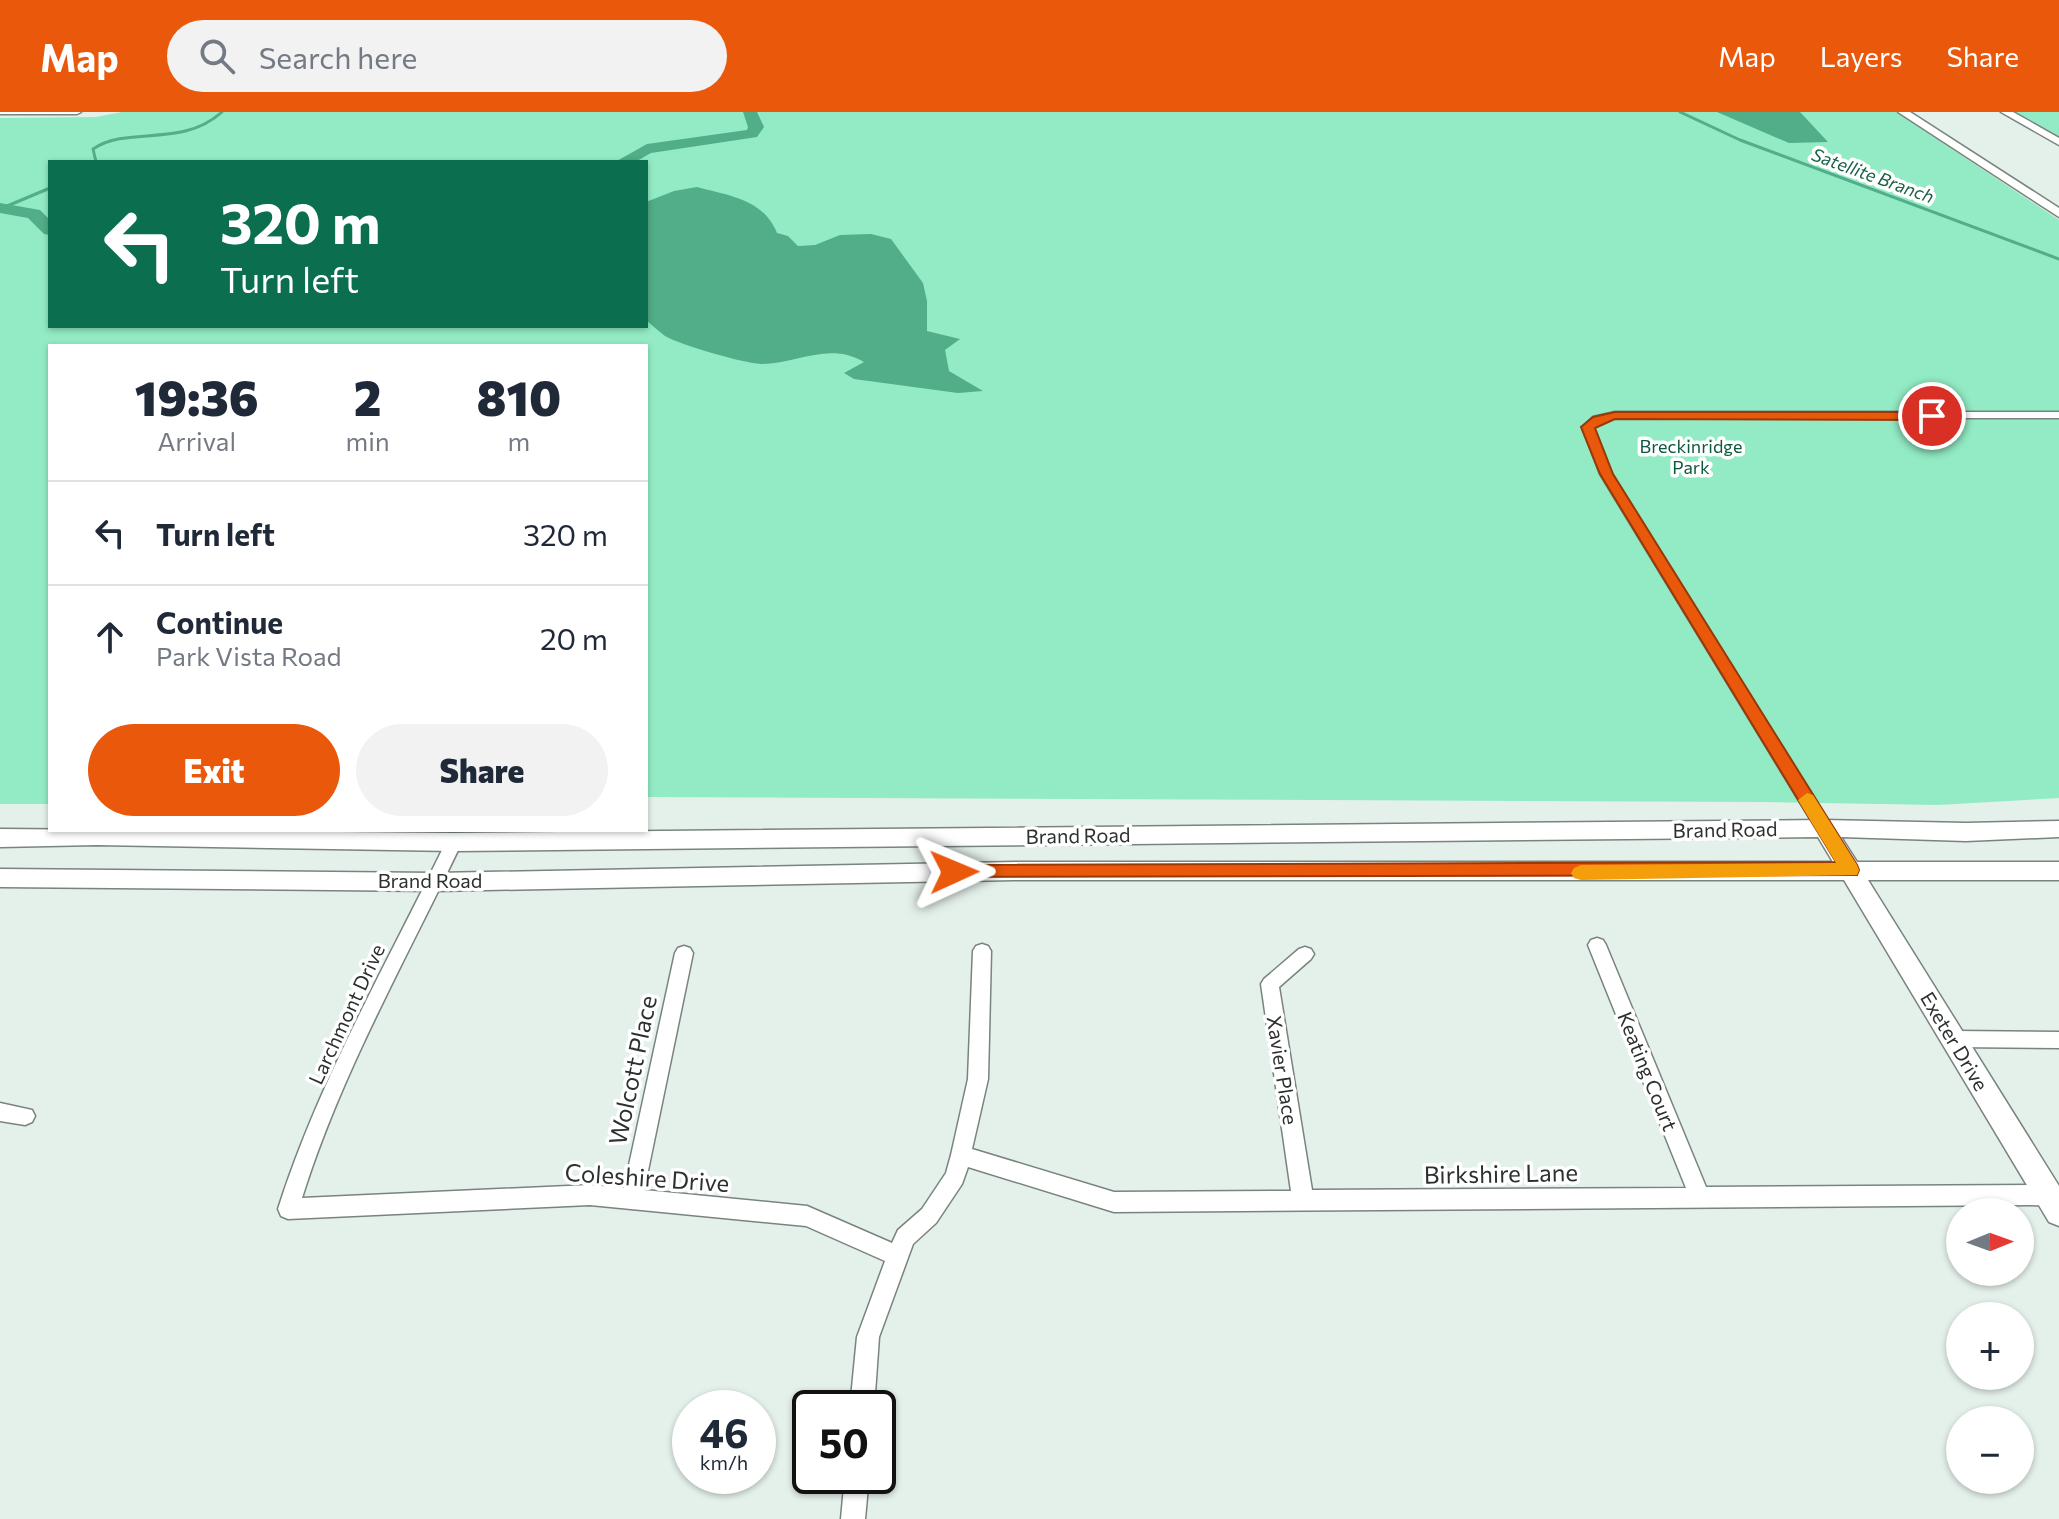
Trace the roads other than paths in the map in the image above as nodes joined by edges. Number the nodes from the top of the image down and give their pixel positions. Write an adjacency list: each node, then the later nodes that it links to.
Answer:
1 (0, 112): 2 (street)
2 (77, 112)
3 (1903, 112): 6 (main road)
4 (2006, 112): 5 (main road)
5 (2059, 142)
6 (2059, 213)
7 (2059, 415): 8 (street)
8 (1824, 828): 9 (main road, Brand Road); 11 (main road, Brand Road); 12 (main road, Exeter Drive)
9 (2059, 829)
10 (0, 838): 11 (main road, Brand Road)
11 (454, 842): 15 (street, Larchmont Drive)
12 (1850, 870): 13 (main road, Brand Road); 15 (main road, Brand Road); 20 (main road, Exeter Drive)
13 (2059, 871)
14 (0, 878): 15 (main road, Brand Road)
15 (436, 882): 29 (street, Larchmont Drive)
16 (1597, 945): 25 (street, Keating Court)
17 (982, 951): 24 (street)
18 (684, 953): 26 (street, Wolcott Place)
19 (1305, 954): 27 (street, Xavier Place)
20 (1954, 1039): 21 (street); 28 (main road, Exeter Drive)
21 (2059, 1040)
22 (0, 1112): 23 (street)
23 (0, 1119)
24 (961, 1155): 27 (street, Birkshire Lane); 30 (street)
25 (1700, 1197): 27 (street, Birkshire Lane); 28 (street, Birkshire Lane)
26 (632, 1199): 29 (street, Coleshire Drive); 30 (street, Coleshire Drive)
27 (1303, 1202)
28 (2054, 1203)
29 (288, 1209)
30 (898, 1256): 31 (street)
31 (864, 1390)
32 (855, 1494): 33 (street)
33 (853, 1519)

